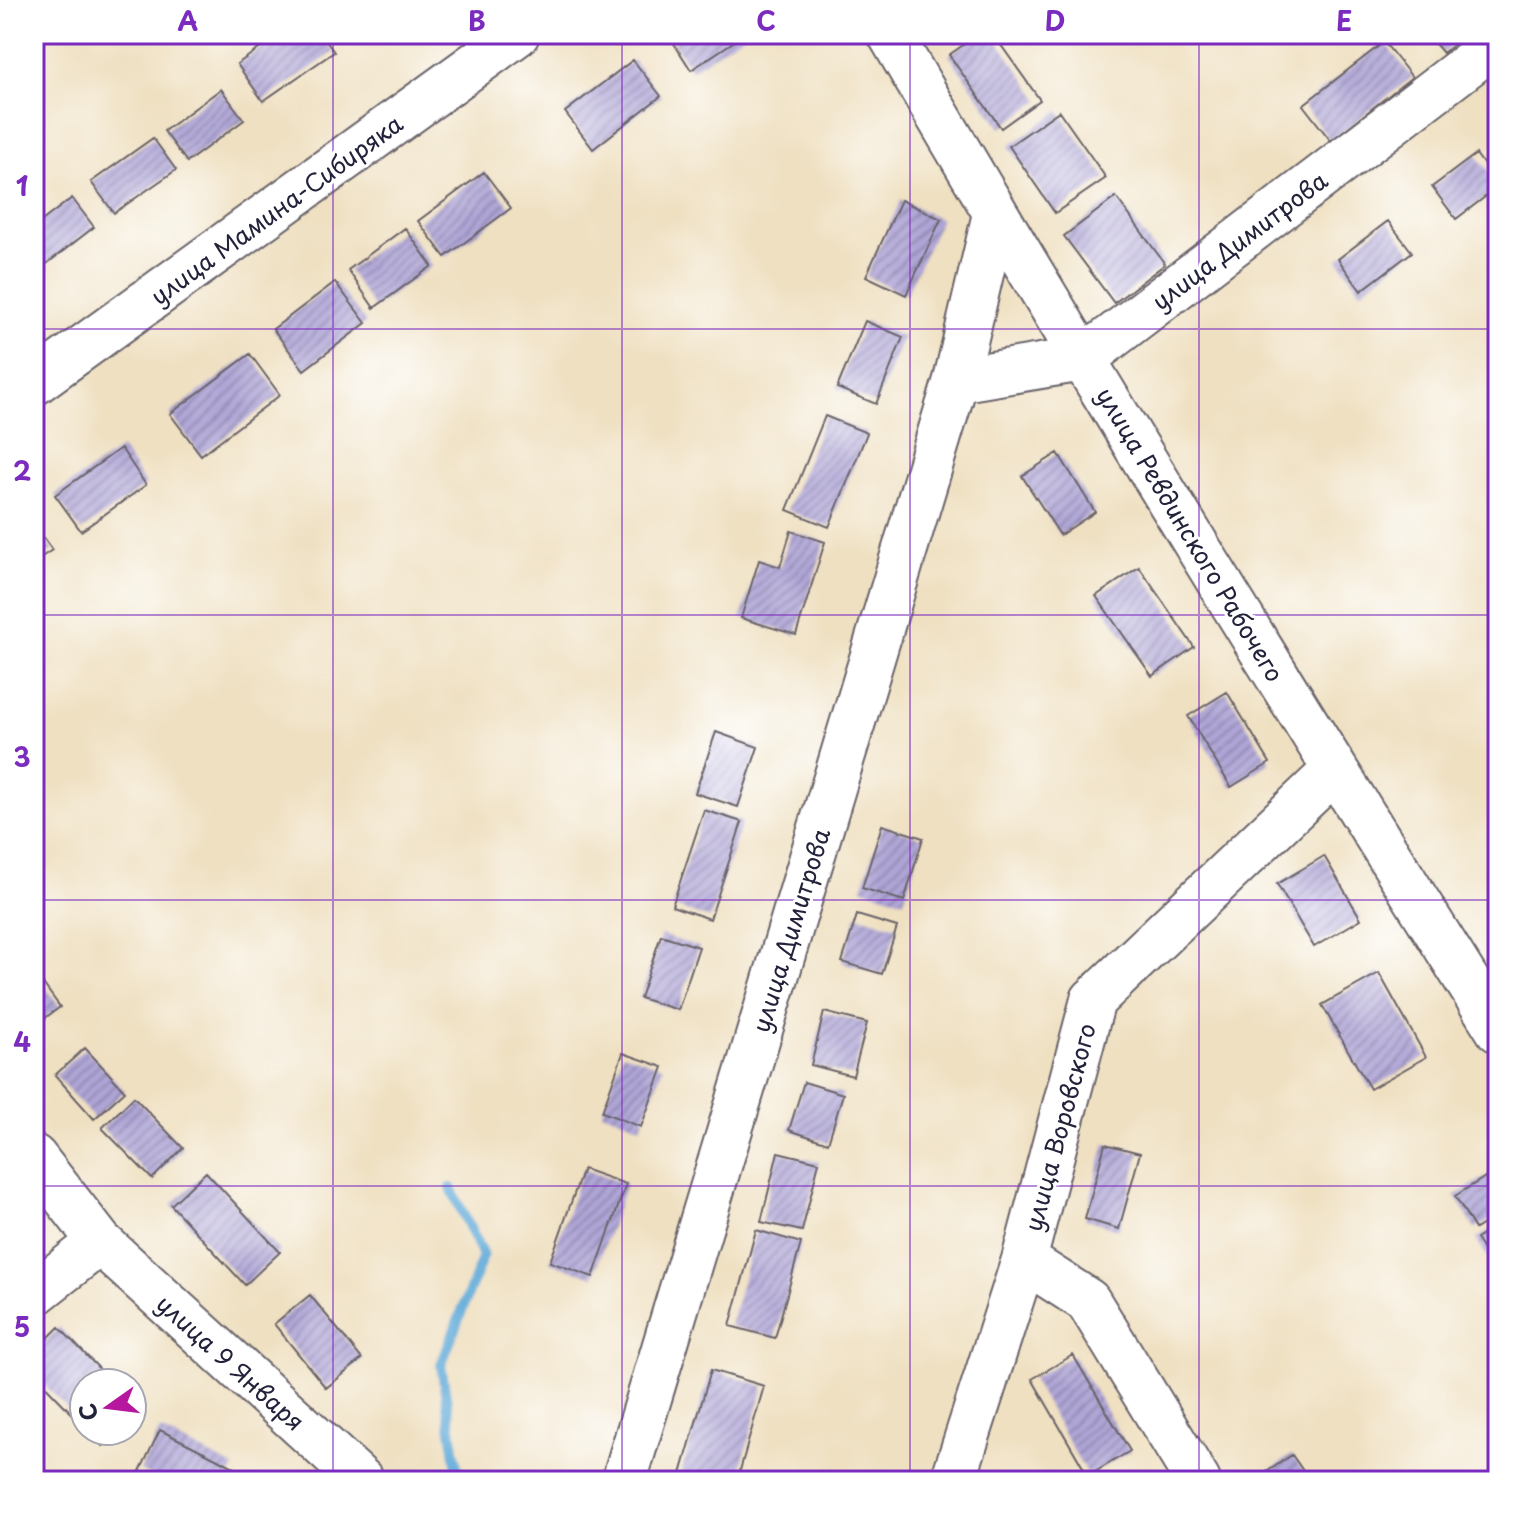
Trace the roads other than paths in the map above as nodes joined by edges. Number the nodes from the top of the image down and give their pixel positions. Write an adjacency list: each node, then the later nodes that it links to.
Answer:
1 (517, 34): 7 (street, улица Мамина-Сибиряка)
2 (890, 34): 4 (street, улица Ревдинского Рабочего)
3 (1498, 42): 5 (street, улица Димитрова)
4 (995, 214): 5 (street, улица Ревдинского Рабочего); 6 (street, улица Димитрова)
5 (1083, 359): 6 (street, улица Димитрова); 8 (street, улица Ревдинского Рабочего)
6 (956, 380): 15 (street, улица Димитрова)
7 (34, 383)
8 (1335, 770): 9 (street, улица Ревдинского Рабочего); 12 (street, улица Воровского)
9 (1498, 1030)
10 (34, 1157): 11 (street, улица 9 Января)
11 (100, 1242): 13 (street); 14 (street, улица 9 Января)
12 (1024, 1260): 16 (street, улица Воровского); 17 (street)
13 (34, 1294)
14 (362, 1481)
15 (624, 1481)
16 (953, 1481)
17 (1198, 1481)

